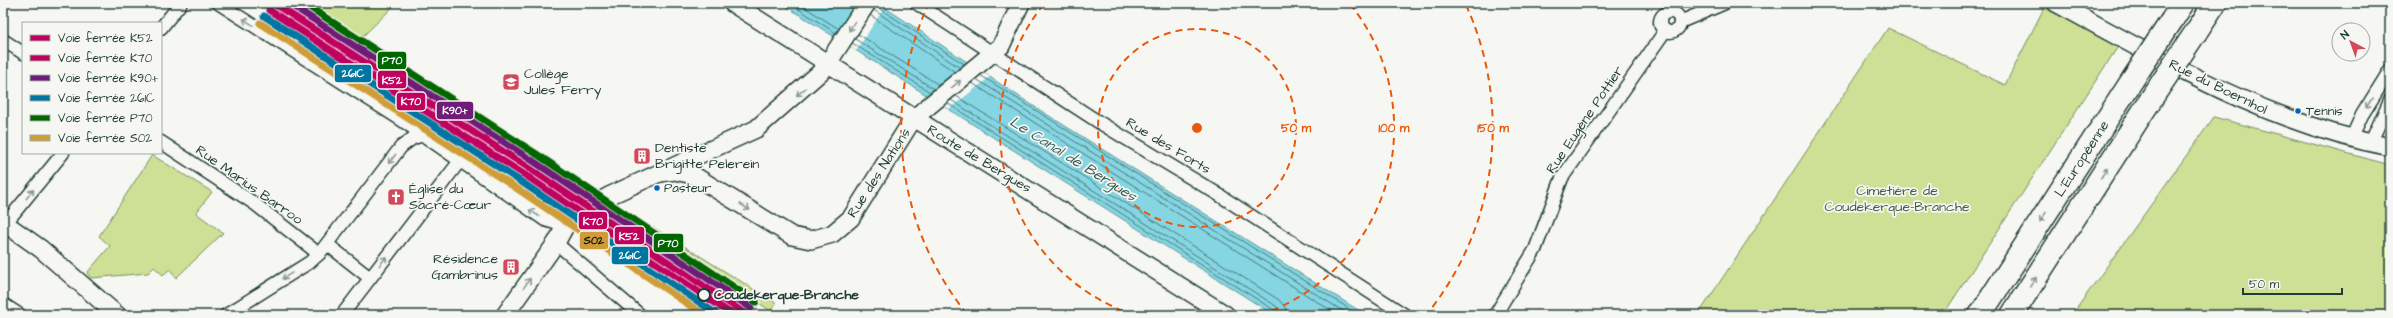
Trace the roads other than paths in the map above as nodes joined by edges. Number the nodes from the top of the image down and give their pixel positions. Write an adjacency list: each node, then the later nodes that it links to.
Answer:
1 (181, 3): 13 (street)
2 (218, 3): 22 (street, one-way to 2)
3 (732, 3): 18 (street, Route de Bergues)
4 (867, 3): 18 (street, one-way to 18)
5 (916, 3): 17 (street, Rue des Forts)
6 (1021, 3): 17 (street, Rue des Nations)
7 (1725, 3): 12 (street)
8 (2215, 3): 50 (highway, L'Européenne, one-way to 8, bridge)
9 (2063, 5): 23 (street, Rue du Boernhol)
10 (1663, 8): 12 (street); 14 (street)
11 (2178, 12): 49 (highway, L'Européenne, one-way to 49, bridge)
12 (1680, 22): 14 (street)
13 (162, 27)
14 (1665, 31): 48 (street, Rue Eugène Pottier)
15 (3, 40): 16 (street)
16 (22, 52)
17 (986, 60): 21 (street, Rue des Nations, one-way to 17); 47 (street, Rue des Forts)
18 (828, 64): 21 (street, Route de Bergues); 27 (street, one-way to 27)
19 (2390, 70): 23 (street, one-way to 23)
20 (2390, 100): 25 (street)
21 (913, 120): 31 (street, Rue des Nations, one-way to 21); 46 (street, Route de Bergues)
22 (421, 136): 29 (street); 36 (street, one-way to 36)
23 (2351, 139): 25 (street, Rue du Boernhol)
24 (162, 143): 37 (street, Rue Marius Barroo)
25 (2370, 144): 26 (street, Rue du Boernhol)
26 (2390, 148)
27 (706, 152): 30 (street); 31 (street)
28 (61, 154): 34 (street, one-way to 28)
29 (459, 162): 33 (street, one-way to 29); 38 (street, one-way to 29)
30 (660, 173): 31 (street); 32 (street)
31 (712, 186)
32 (570, 219): 33 (street); 35 (street)
33 (547, 222): 35 (street)
34 (4, 223): 41 (street)
35 (557, 241): 44 (street, one-way to 35); 45 (street)
36 (326, 244): 37 (street); 38 (street)
37 (319, 254): 42 (street, one-way to 42)
38 (370, 278): 43 (street)
39 (3, 304): 40 (street)
40 (20, 315)
41 (117, 315)
42 (226, 315)
43 (342, 315)
44 (505, 315)
45 (640, 315)
46 (1226, 315)
47 (1405, 315)
48 (1495, 315)
49 (1980, 315)
50 (2012, 315)

